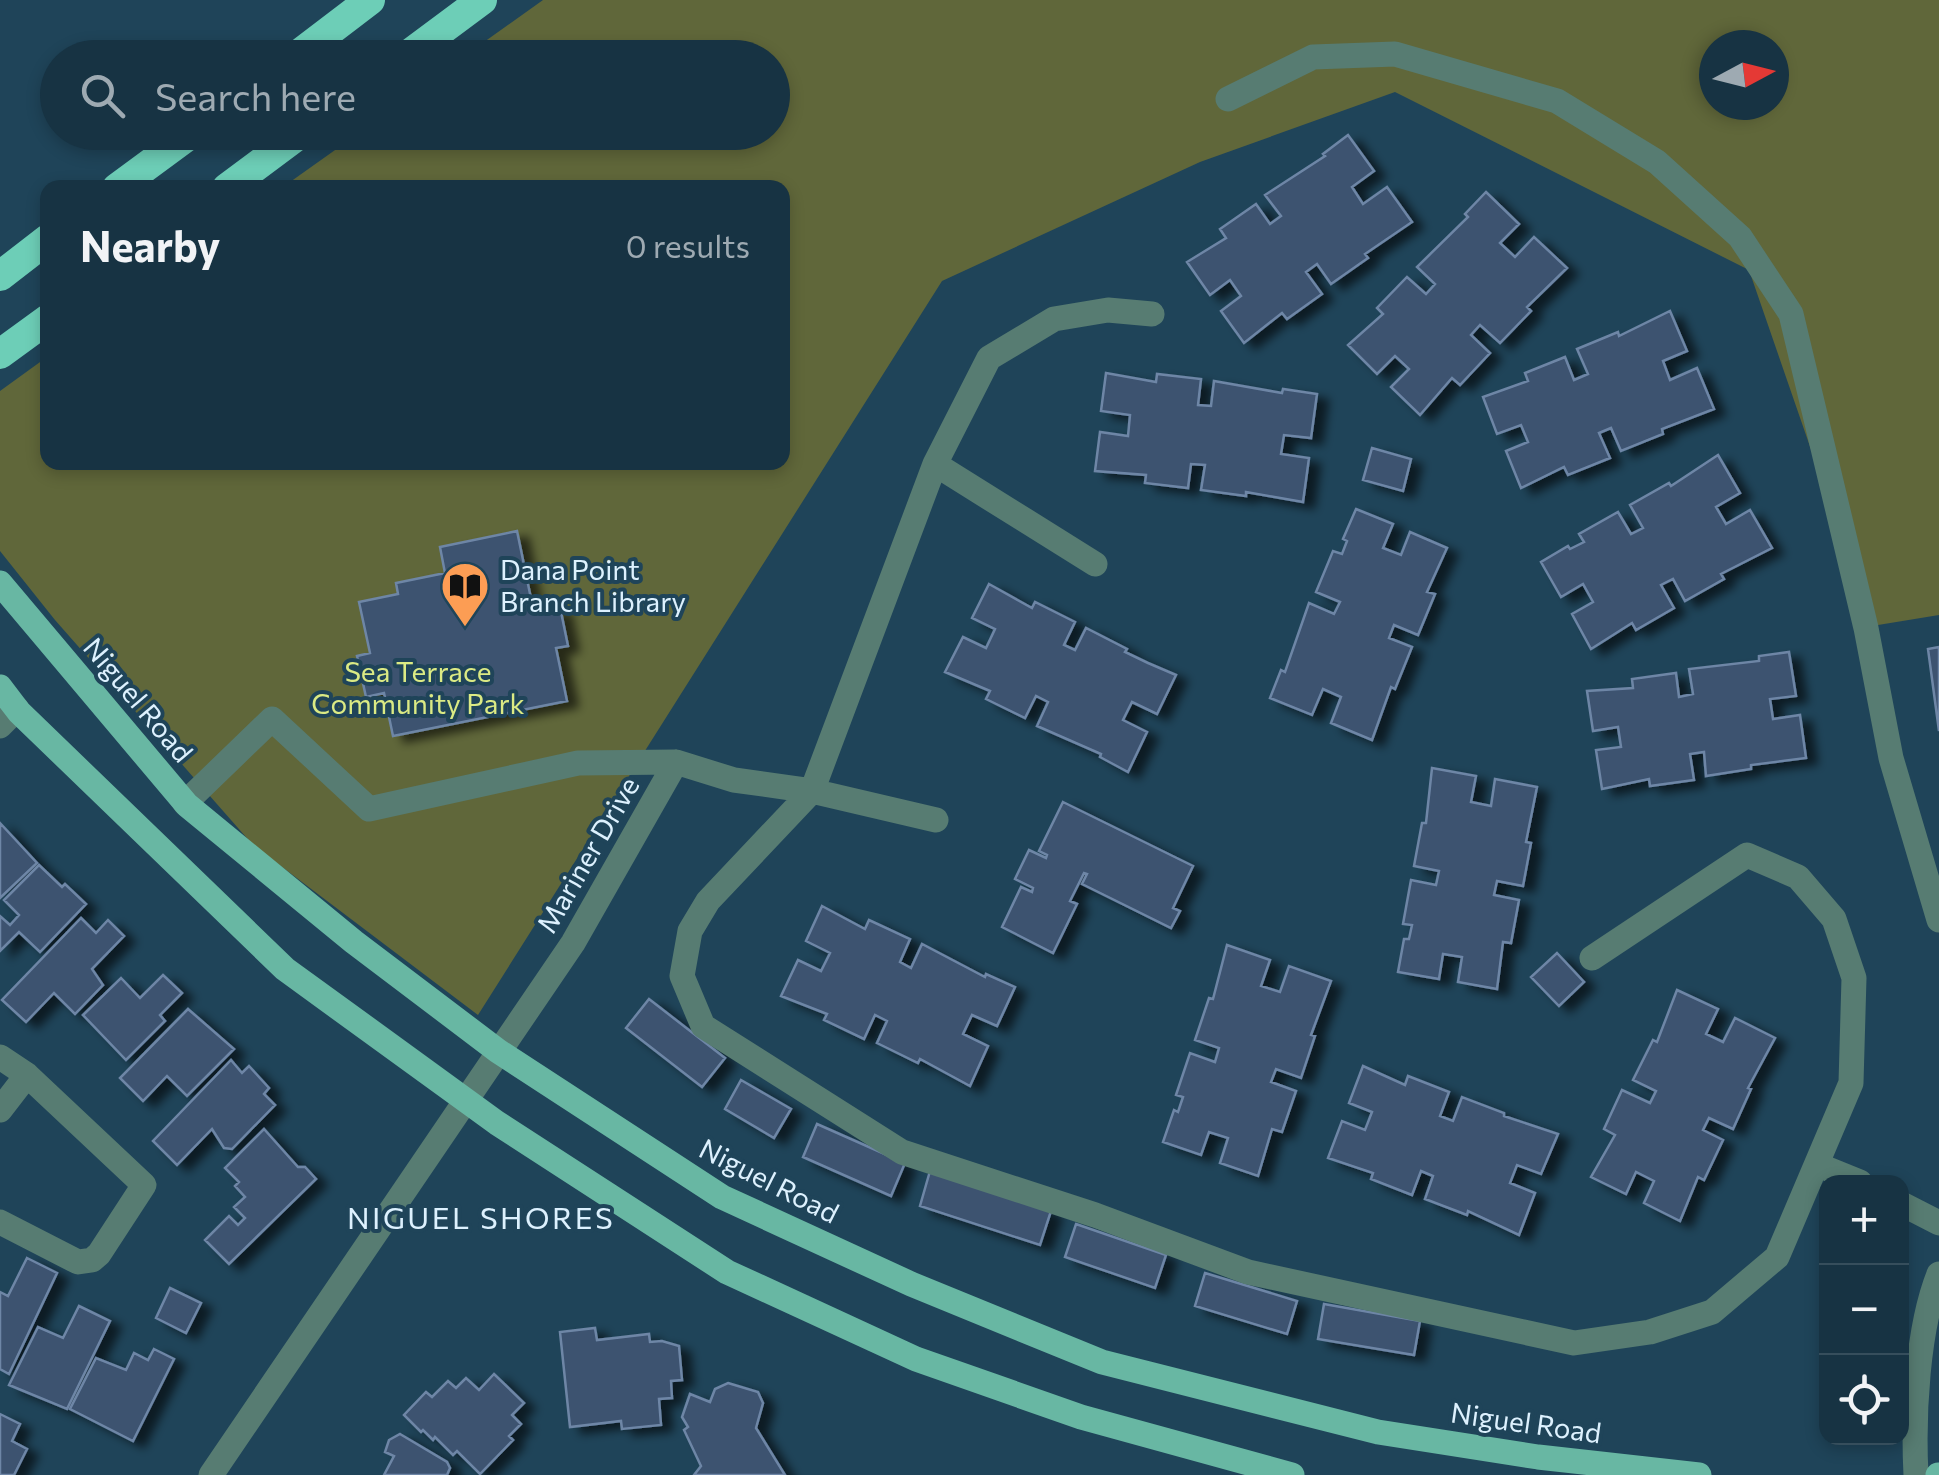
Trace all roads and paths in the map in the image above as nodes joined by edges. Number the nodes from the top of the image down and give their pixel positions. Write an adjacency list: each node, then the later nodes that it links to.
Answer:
1 (370, 0): 3 (highway)
2 (482, 0): 4 (highway)
3 (318, 40)
4 (428, 40)
5 (1228, 99): 24 (street)
6 (169, 150): 8 (highway)
7 (278, 150): 9 (highway)
8 (129, 180)
9 (238, 180)
10 (40, 245): 11 (highway)
11 (0, 276)
12 (1152, 314): 15 (street)
13 (40, 325): 14 (highway)
14 (0, 354)
15 (936, 464): 16 (street); 21 (street)
16 (1096, 564)
17 (0, 583): 22 (main road, Niguel Road)
18 (0, 687): 19 (main road)
19 (8, 717): 30 (main road)
20 (676, 762): 21 (street, Mariner Drive); 22 (street); 27 (street, Mariner Drive)
21 (812, 792): 23 (street, Mariner Drive); 32 (street)
22 (185, 804): 27 (main road, Niguel Road)
23 (936, 820)
24 (1927, 834): 25 (street)
25 (1939, 920)
26 (1592, 958): 32 (street)
27 (498, 1051): 30 (street, Mariner Drive); 40 (main road, Niguel Road)
28 (0, 1057): 29 (street)
29 (27, 1075): 31 (street); 35 (street)
30 (466, 1102): 38 (street, Mariner Drive); 39 (main road)
31 (0, 1110)
32 (1818, 1165): 33 (street)
33 (1843, 1175)
34 (1909, 1208): 36 (street)
35 (0, 1222)
36 (1939, 1223)
37 (1939, 1274): 41 (street)
38 (212, 1475)
39 (1292, 1475)
40 (1699, 1475)
41 (1916, 1475)

